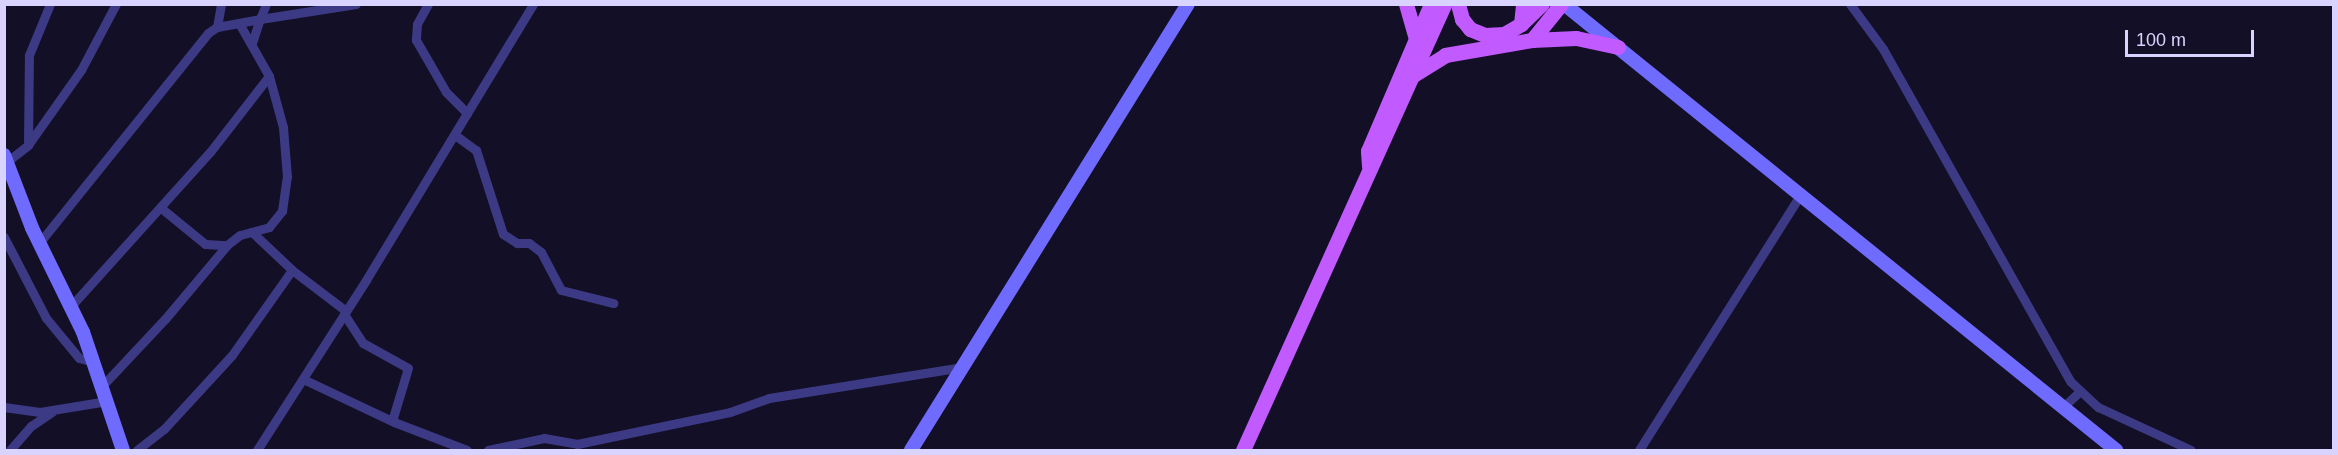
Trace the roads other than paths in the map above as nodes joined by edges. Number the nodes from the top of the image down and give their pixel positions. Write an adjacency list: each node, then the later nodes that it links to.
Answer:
1 (50, 4): 29 (street)
2 (116, 4): 29 (street)
3 (221, 4): 20 (street)
4 (266, 4): 17 (street)
5 (356, 4): 17 (street)
6 (428, 4): 27 (street)
7 (533, 4): 27 (street)
8 (1188, 4): 43 (street)
9 (1406, 4): 21 (main road)
10 (1431, 4): 21 (main road)
11 (1444, 4): 26 (main road)
12 (1458, 4): 18 (main road)
13 (1523, 4): 18 (main road)
14 (1542, 4): 18 (main road)
15 (1563, 4): 22 (main road); 24 (street)
16 (1850, 4): 46 (street)
17 (260, 19): 19 (street); 23 (street)
18 (1521, 24)
19 (240, 25): 20 (street); 23 (street)
20 (217, 27): 36 (street)
21 (1416, 39): 31 (main road)
22 (1532, 40): 24 (main road); 26 (main road)
23 (252, 43): 25 (street)
24 (1618, 47): 32 (street)
25 (269, 76): 33 (street); 34 (street)
26 (1412, 76): 31 (main road)
27 (467, 113): 28 (street)
28 (455, 135): 39 (street); 41 (street)
29 (28, 145): 30 (street)
30 (6, 160): 36 (street)
31 (1369, 166): 59 (main road)
32 (1800, 195): 48 (street); 60 (street)
33 (161, 208): 37 (street); 40 (street)
34 (252, 232): 37 (street); 38 (street)
35 (4, 237): 42 (street)
36 (40, 242): 40 (street)
37 (226, 244): 45 (street)
38 (292, 270): 41 (street); 54 (street)
39 (613, 303)
40 (72, 305): 42 (street)
41 (345, 313): 44 (street); 51 (street)
42 (94, 362): 45 (street)
43 (963, 367): 57 (street); 58 (street)
44 (303, 379): 51 (street); 55 (street)
45 (102, 386): 47 (street)
46 (2079, 392): 48 (street); 62 (street)
47 (107, 401): 50 (street); 53 (street)
48 (2063, 407): 61 (street)
49 (4, 408): 50 (street)
50 (57, 409): 52 (street)
51 (392, 421): 56 (street)
52 (10, 450)
53 (123, 450)
54 (137, 450)
55 (257, 450)
56 (467, 450)
57 (488, 450)
58 (911, 450)
59 (1243, 450)
60 (1639, 450)
61 (2116, 450)
62 (2191, 450)

